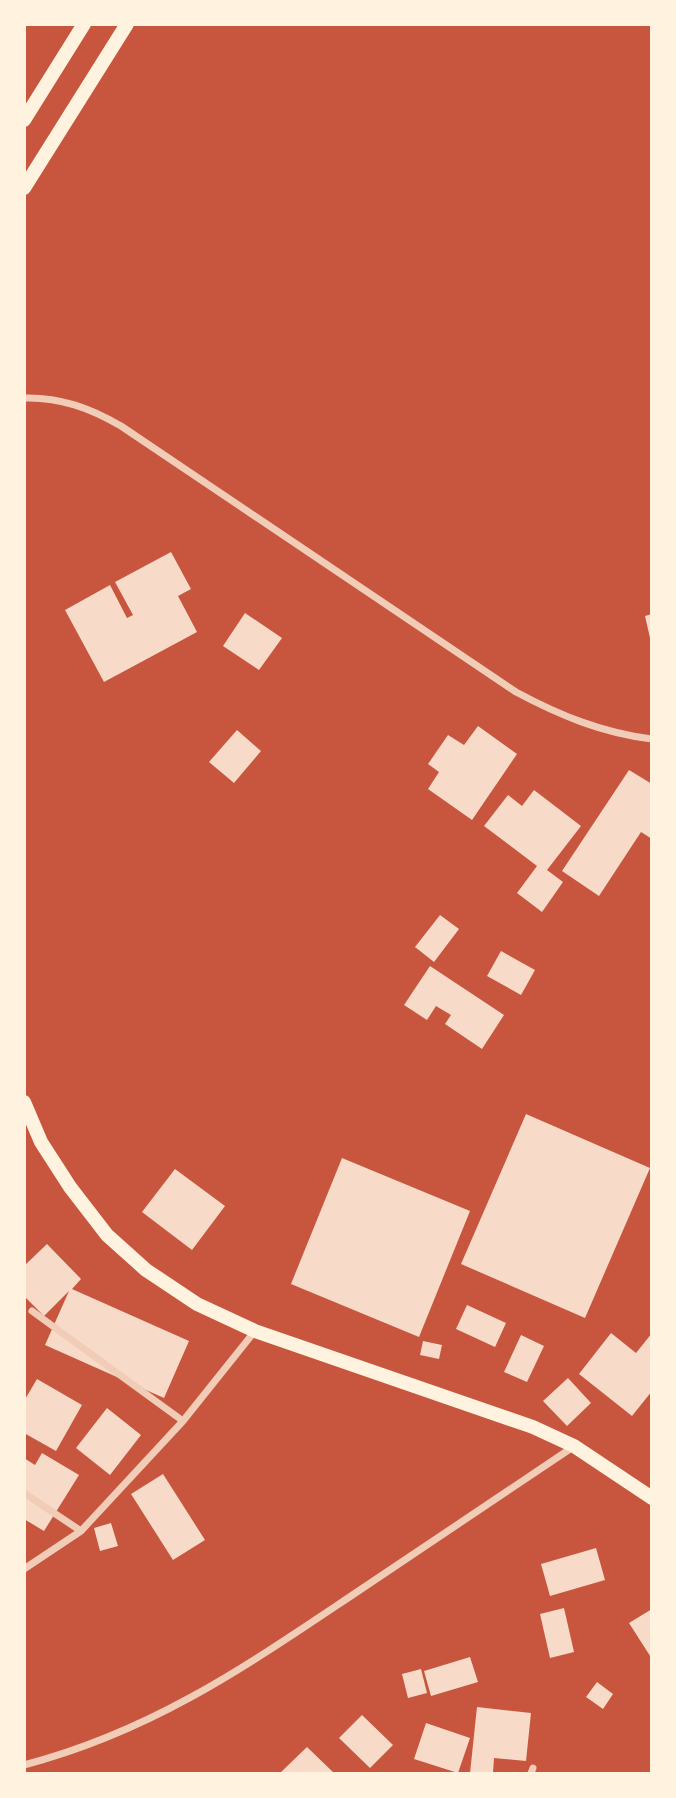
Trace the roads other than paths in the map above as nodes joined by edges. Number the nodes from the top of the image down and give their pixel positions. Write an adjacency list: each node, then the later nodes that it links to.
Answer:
1 (84, 24): 3 (main road)
2 (127, 24): 4 (main road)
3 (24, 120)
4 (24, 188)
5 (24, 398): 6 (street)
6 (652, 739)
7 (24, 1102): 9 (main road)
8 (32, 1311): 10 (street)
9 (255, 1331): 10 (street); 11 (main road)
10 (183, 1421): 14 (street)
11 (574, 1446): 13 (main road); 16 (street)
12 (24, 1493): 14 (street)
13 (652, 1497)
14 (81, 1531): 15 (street)
15 (24, 1569)
16 (24, 1765)

